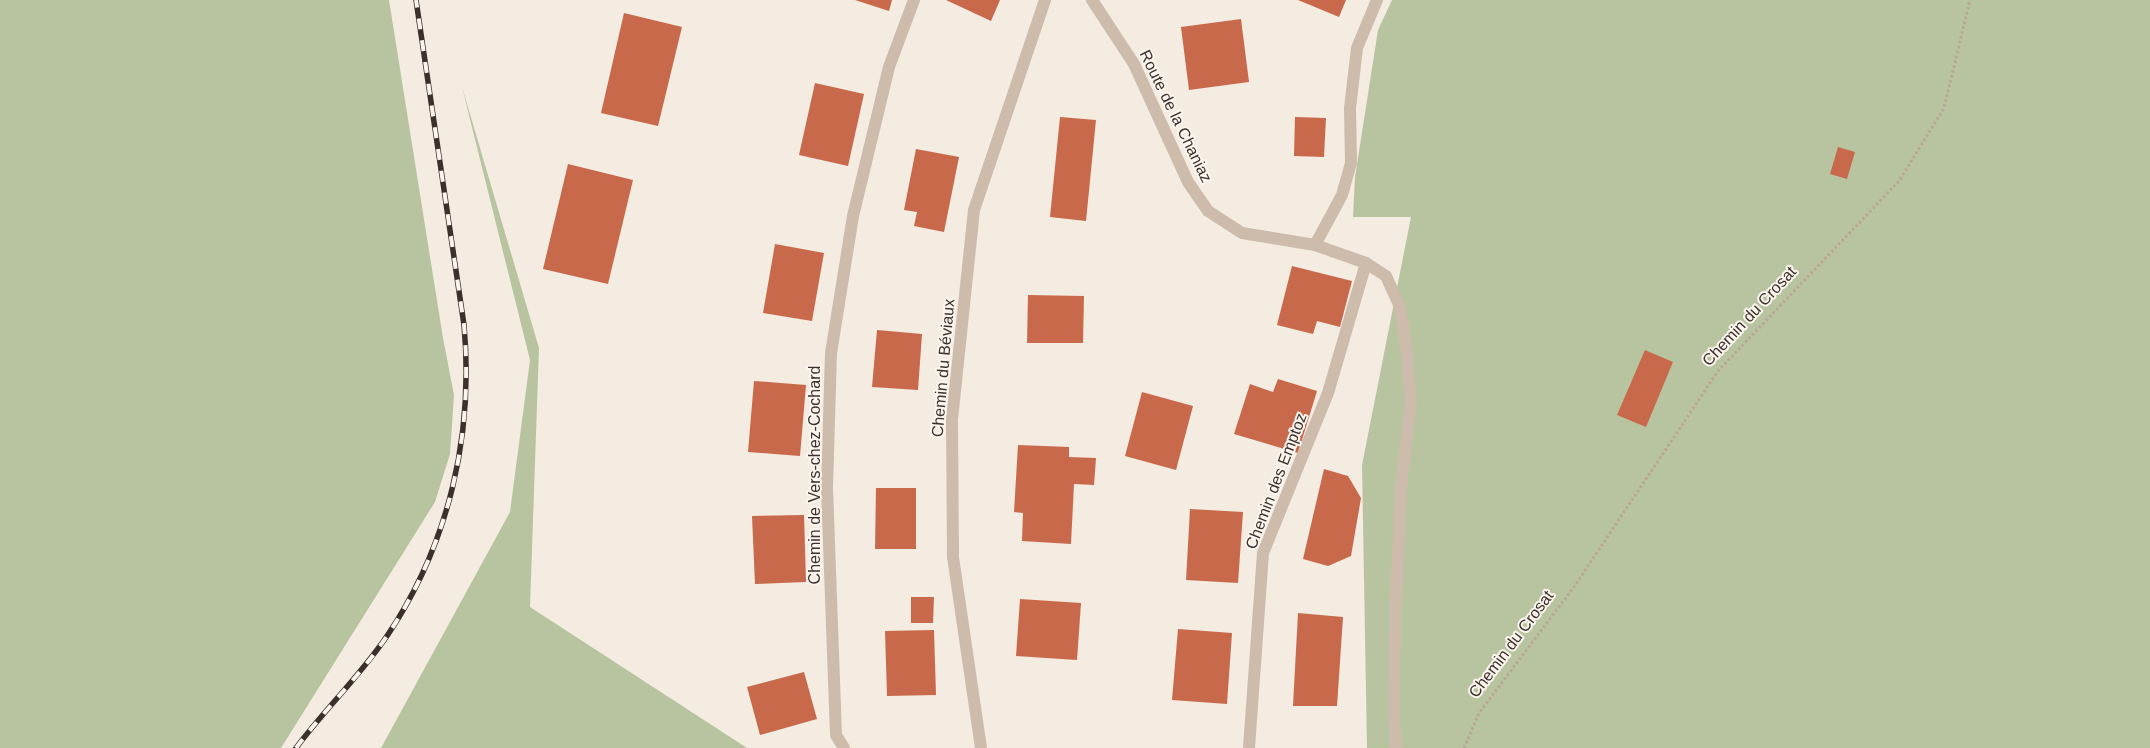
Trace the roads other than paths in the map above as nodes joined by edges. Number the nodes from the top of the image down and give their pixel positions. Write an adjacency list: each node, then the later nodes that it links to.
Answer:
1 (914, 0): 7 (street, Chemin de Vers-chez-Cochard)
2 (1045, 0): 8 (street, Chemin du Béviaux)
3 (1092, 0): 5 (street, Route de la Chaniaz)
4 (1377, 0): 5 (street)
5 (1314, 245): 6 (street)
6 (1366, 263): 9 (street, Chemin des Emptoz); 10 (street)
7 (844, 748)
8 (982, 748)
9 (1249, 748)
10 (1396, 748)

